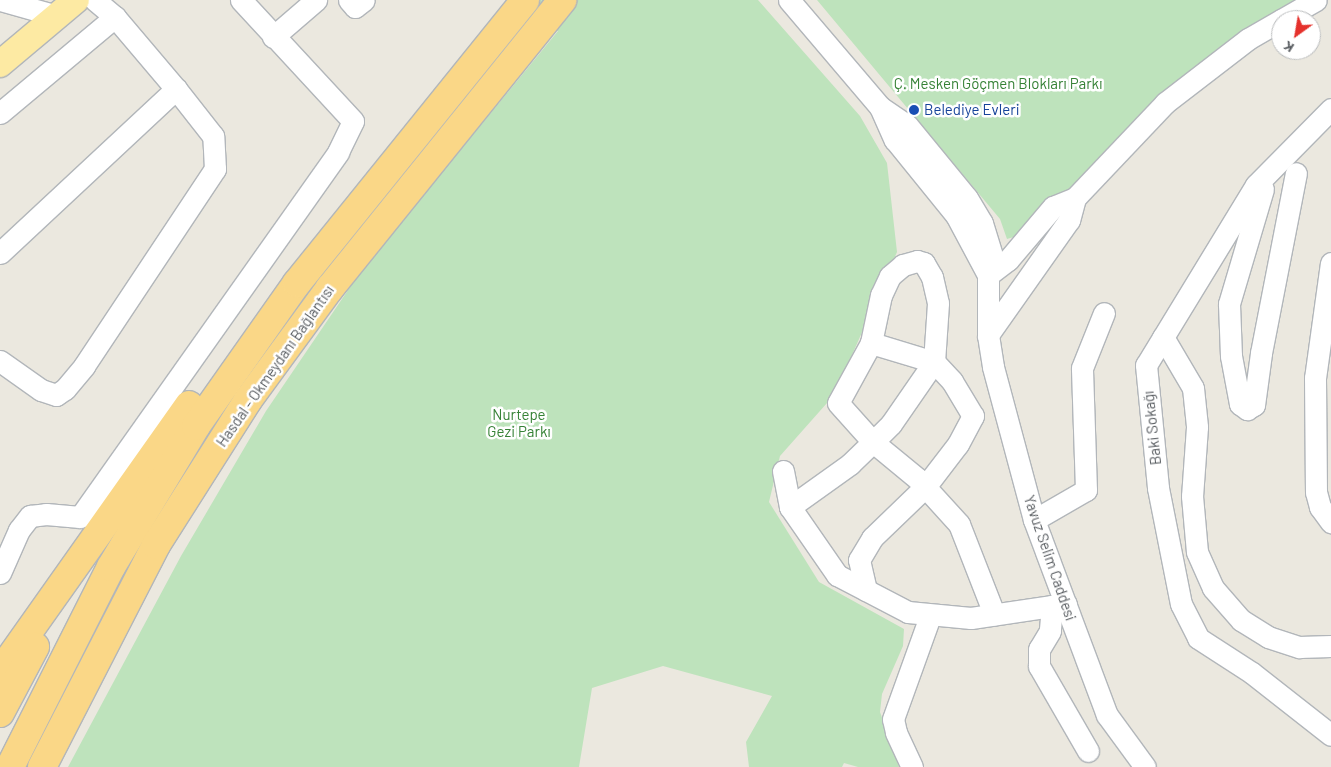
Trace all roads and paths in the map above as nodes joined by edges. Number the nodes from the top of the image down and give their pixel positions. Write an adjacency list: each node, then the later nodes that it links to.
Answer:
1 (0, 0): 11 (street)
2 (96, 0): 13 (street)
3 (242, 0): 15 (street)
4 (316, 0): 15 (street)
5 (349, 0): 6 (street)
6 (364, 0)
7 (525, 0): 30 (highway, Hasdal - Okmeydanı Bağlantısı)
8 (562, 0): 56 (highway, Hasdal - Okmeydanı Bağlantısı)
9 (789, 0): 18 (street, Yavuz Selim Caddesi)
10 (1316, 0): 12 (street)
11 (66, 8): 16 (main road)
12 (1298, 10)
13 (115, 17): 17 (street); 20 (street)
14 (1271, 26): 23 (street)
15 (273, 36): 45 (street)
16 (0, 64)
17 (176, 89): 26 (street); 36 (street)
18 (880, 107): 25 (street, Yavuz Selim Caddesi); 29 (street, Yavuz Selim Caddesi)
19 (1331, 109): 21 (street, Baki Sokağı)
20 (0, 113)
21 (1269, 172): 22 (street); 33 (street, Baki Sokağı)
22 (1296, 173)
23 (1075, 198): 24 (street); 28 (street)
24 (1030, 230): 25 (street); 29 (street)
25 (989, 240): 29 (street, Yavuz Selim Caddesi)
26 (0, 253)
27 (1331, 263): 35 (street)
28 (1038, 267): 29 (street); 32 (street)
29 (988, 274): 32 (street, Yavuz Selim Caddesi)
30 (298, 283): 44 (highway); 55 (highway, Hasdal - Okmeydanı Bağlantısı)
31 (1104, 313): 42 (street)
32 (988, 335): 42 (street, Yavuz Selim Caddesi)
33 (1163, 337): 50 (street); 53 (street, Baki Sokağı)
34 (871, 344): 37 (street); 37 (street); 38 (street)
35 (1324, 355): 43 (street)
36 (0, 361)
37 (934, 362): 38 (street); 40 (street)
38 (873, 442): 40 (street); 41 (street)
39 (783, 471): 41 (street)
40 (925, 487): 46 (street); 48 (street)
41 (790, 507): 46 (street)
42 (1034, 520): 47 (street, Yavuz Selim Caddesi)
43 (1331, 522)
44 (75, 568): 51 (highway); 52 (highway)
45 (0, 573)
46 (866, 590): 49 (street)
47 (1059, 605): 48 (street); 54 (street); 58 (street, Yavuz Selim Caddesi)
48 (994, 614): 49 (street)
49 (930, 616): 57 (street)
50 (1331, 646)
51 (0, 672)
52 (0, 713)
53 (1331, 735)
54 (1088, 751)
55 (10, 767)
56 (42, 767)
57 (912, 767)
58 (1145, 767)

